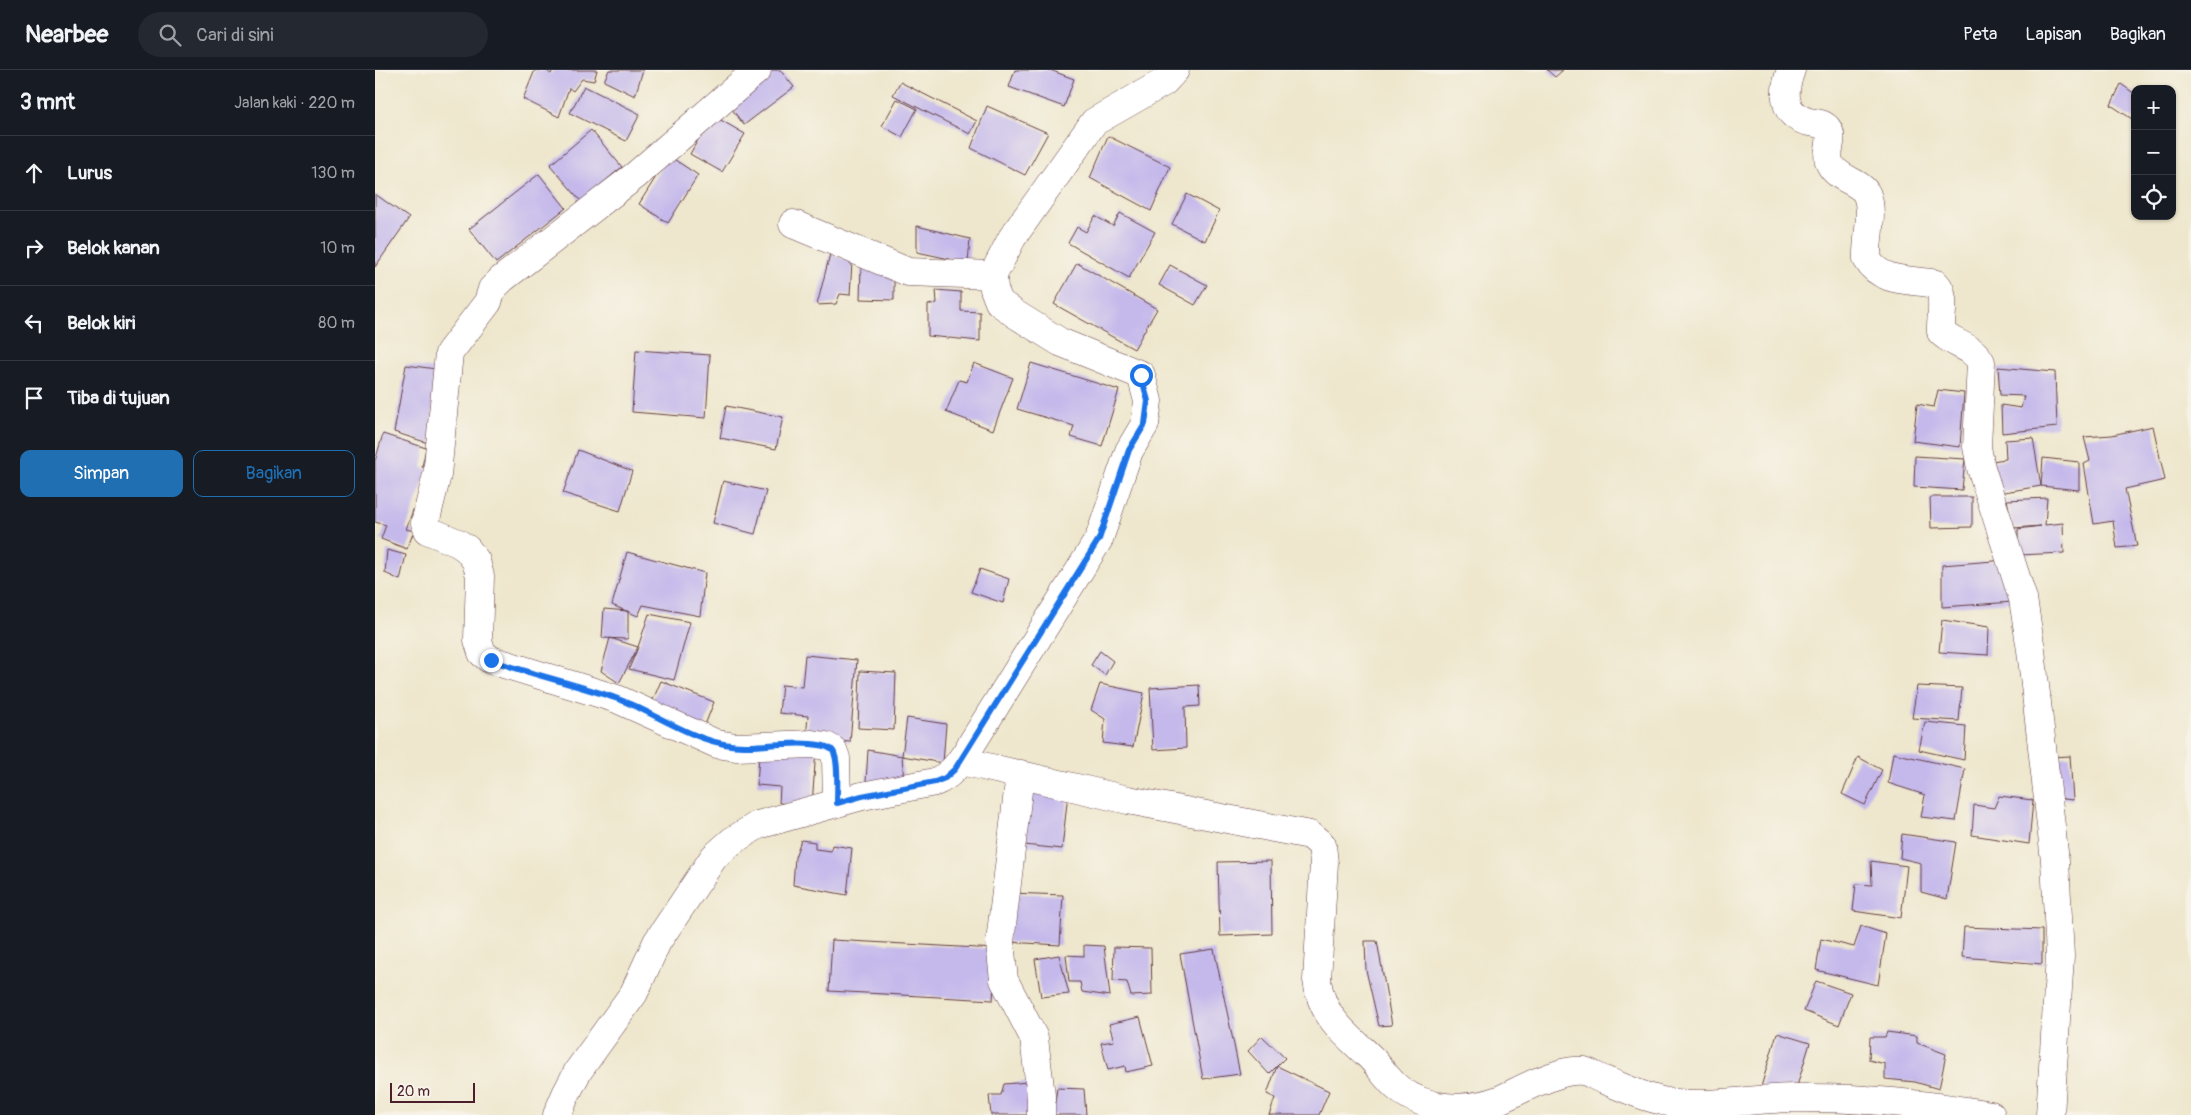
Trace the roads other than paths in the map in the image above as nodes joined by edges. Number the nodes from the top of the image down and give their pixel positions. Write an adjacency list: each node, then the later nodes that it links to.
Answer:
1 (757, 70): 8 (street)
2 (1175, 70): 5 (street)
3 (1791, 70): 12 (street)
4 (793, 224): 5 (street)
5 (993, 275): 6 (street)
6 (961, 761): 7 (street); 8 (street)
7 (1020, 774): 10 (street); 11 (street)
8 (837, 803): 9 (street)
9 (557, 1115)
10 (1041, 1115)
11 (1991, 1115)
12 (2050, 1115)

